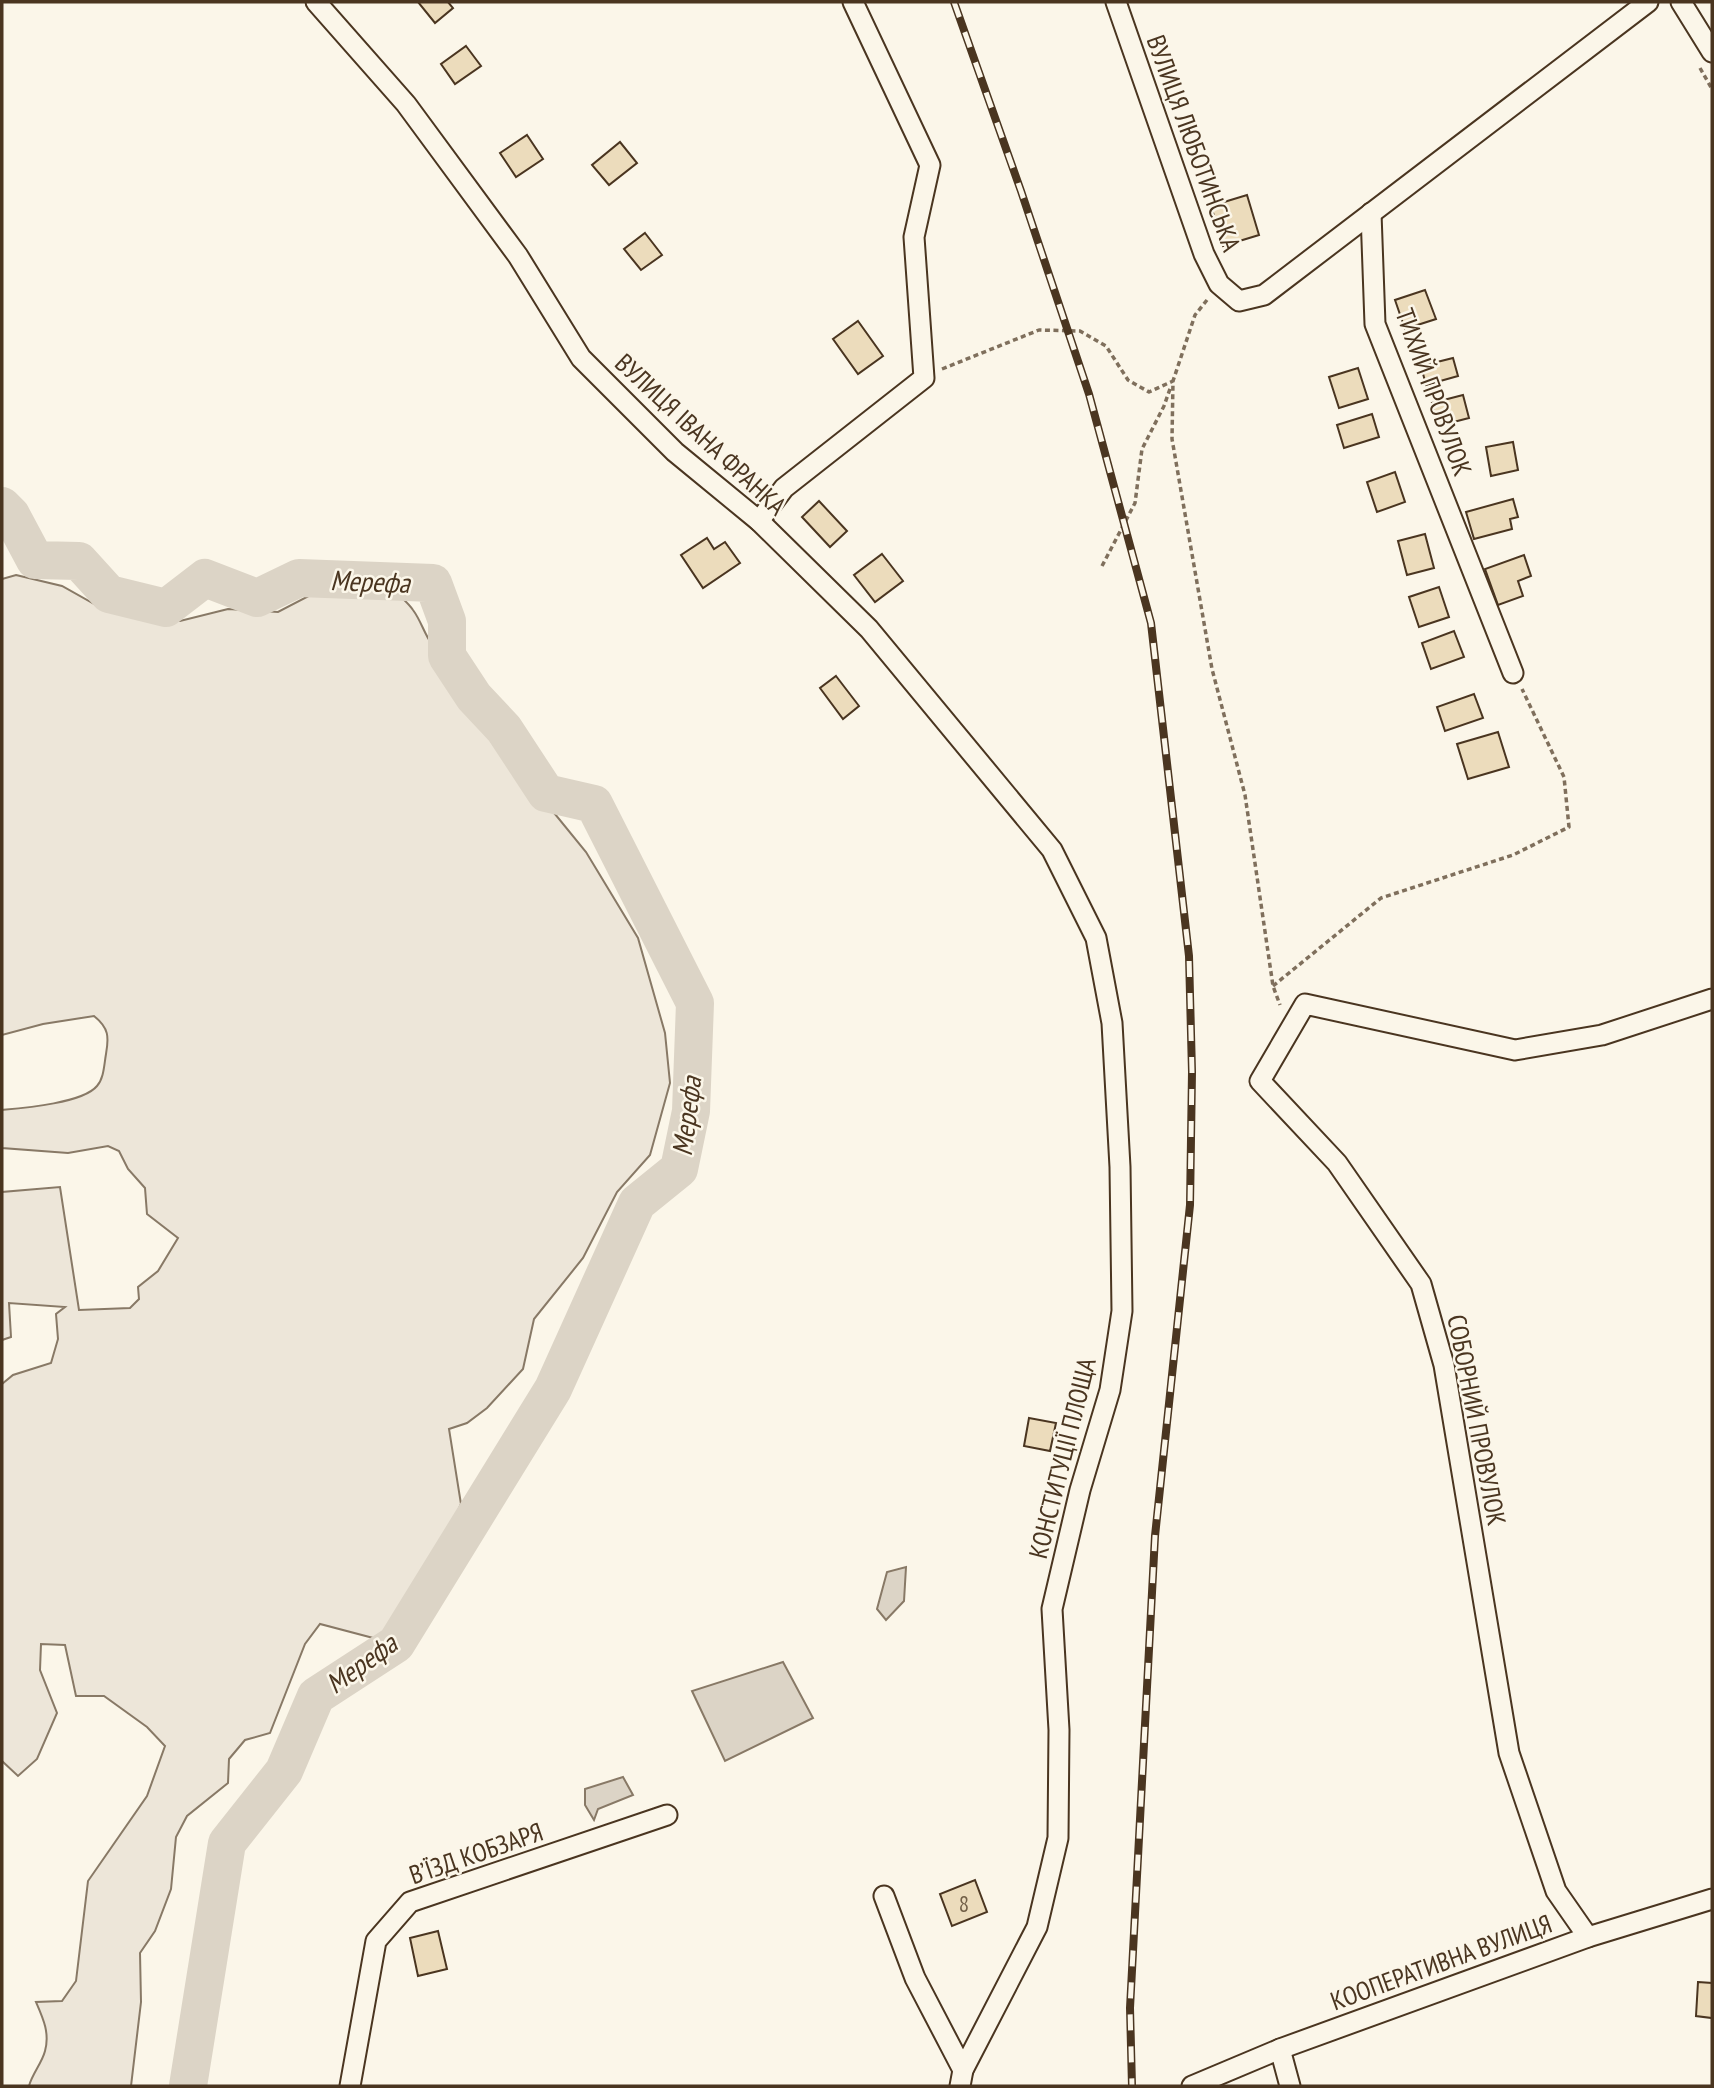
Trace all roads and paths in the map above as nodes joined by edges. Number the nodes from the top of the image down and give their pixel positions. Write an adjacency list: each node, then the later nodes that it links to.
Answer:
1 (316, 2): 11 (street, ВУЛИЦЯ ІВАНА ФРАНКА)
2 (853, 2): 9 (street)
3 (1116, 2): 8 (street, ВУЛИЦЯ ЛЮБОТИНСЬКА)
4 (1648, 2): 7 (street)
5 (1681, 2): 6 (street)
6 (1712, 52)
7 (1371, 214): 8 (street, ВУЛИЦЯ ЛЮБОТИНСЬКА); 13 (street, ТИХИЙ ПРОВУЛОК)
8 (1219, 284): 10 (path)
9 (924, 377): 10 (path); 11 (street)
10 (1173, 381): 12 (path); 15 (path)
11 (759, 521): 14 (street, ВУЛИЦЯ ІВАНА ФРАНКА)
12 (1102, 566)
13 (1513, 673): 15 (path)
14 (1052, 850): 23 (street, КОНСТИТУЦІЇ ПЛОЩА)
15 (1273, 986): 17 (path)
16 (1712, 999): 17 (street, СОБОРНИЙ ПРОВУЛОК)
17 (1289, 1032): 21 (street, СОБОРНИЙ ПРОВУЛОК)
18 (667, 1815): 24 (street, В’ЇЗД КОБЗАРЯ)
19 (884, 1896): 23 (street)
20 (1712, 1899): 21 (street, КООПЕРАТИВНА ВУЛИЦЯ)
21 (1588, 1937): 22 (street, КООПЕРАТИВНА ВУЛИЦЯ)
22 (1280, 2049): 25 (street, КООПЕРАТИВНА ВУЛИЦЯ); 26 (street)
23 (962, 2078)
24 (350, 2086)
25 (1192, 2086)
26 (1290, 2086)

